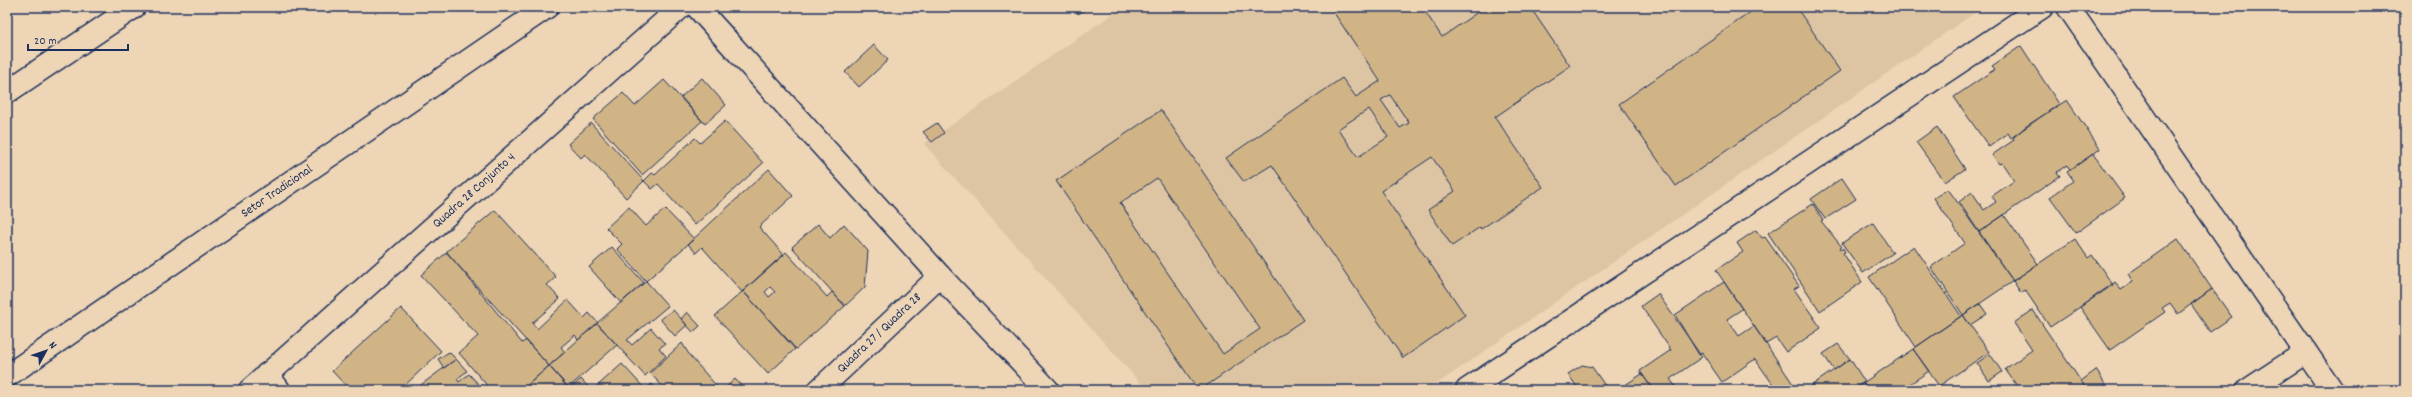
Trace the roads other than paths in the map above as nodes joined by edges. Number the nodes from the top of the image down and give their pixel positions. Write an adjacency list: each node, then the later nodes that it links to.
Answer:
1 (134, 7): 7 (main road)
2 (547, 7): 10 (main road, Setor Tradicional)
3 (681, 7): 11 (main road, Quadra 28 Conjunto 4)
4 (697, 7): 8 (main road)
5 (2042, 7): 15 (main road)
6 (2068, 7): 9 (main road)
7 (7, 92)
8 (940, 276): 13 (main road, Quadra 27 / Quadra 28); 14 (main road)
9 (2306, 352): 16 (main road); 17 (main road)
10 (7, 376)
11 (273, 382): 12 (main road, Quadra 28 Conjunto 4)
12 (250, 390)
13 (819, 390)
14 (1048, 390)
15 (1466, 390)
16 (2248, 390)
17 (2332, 390)

